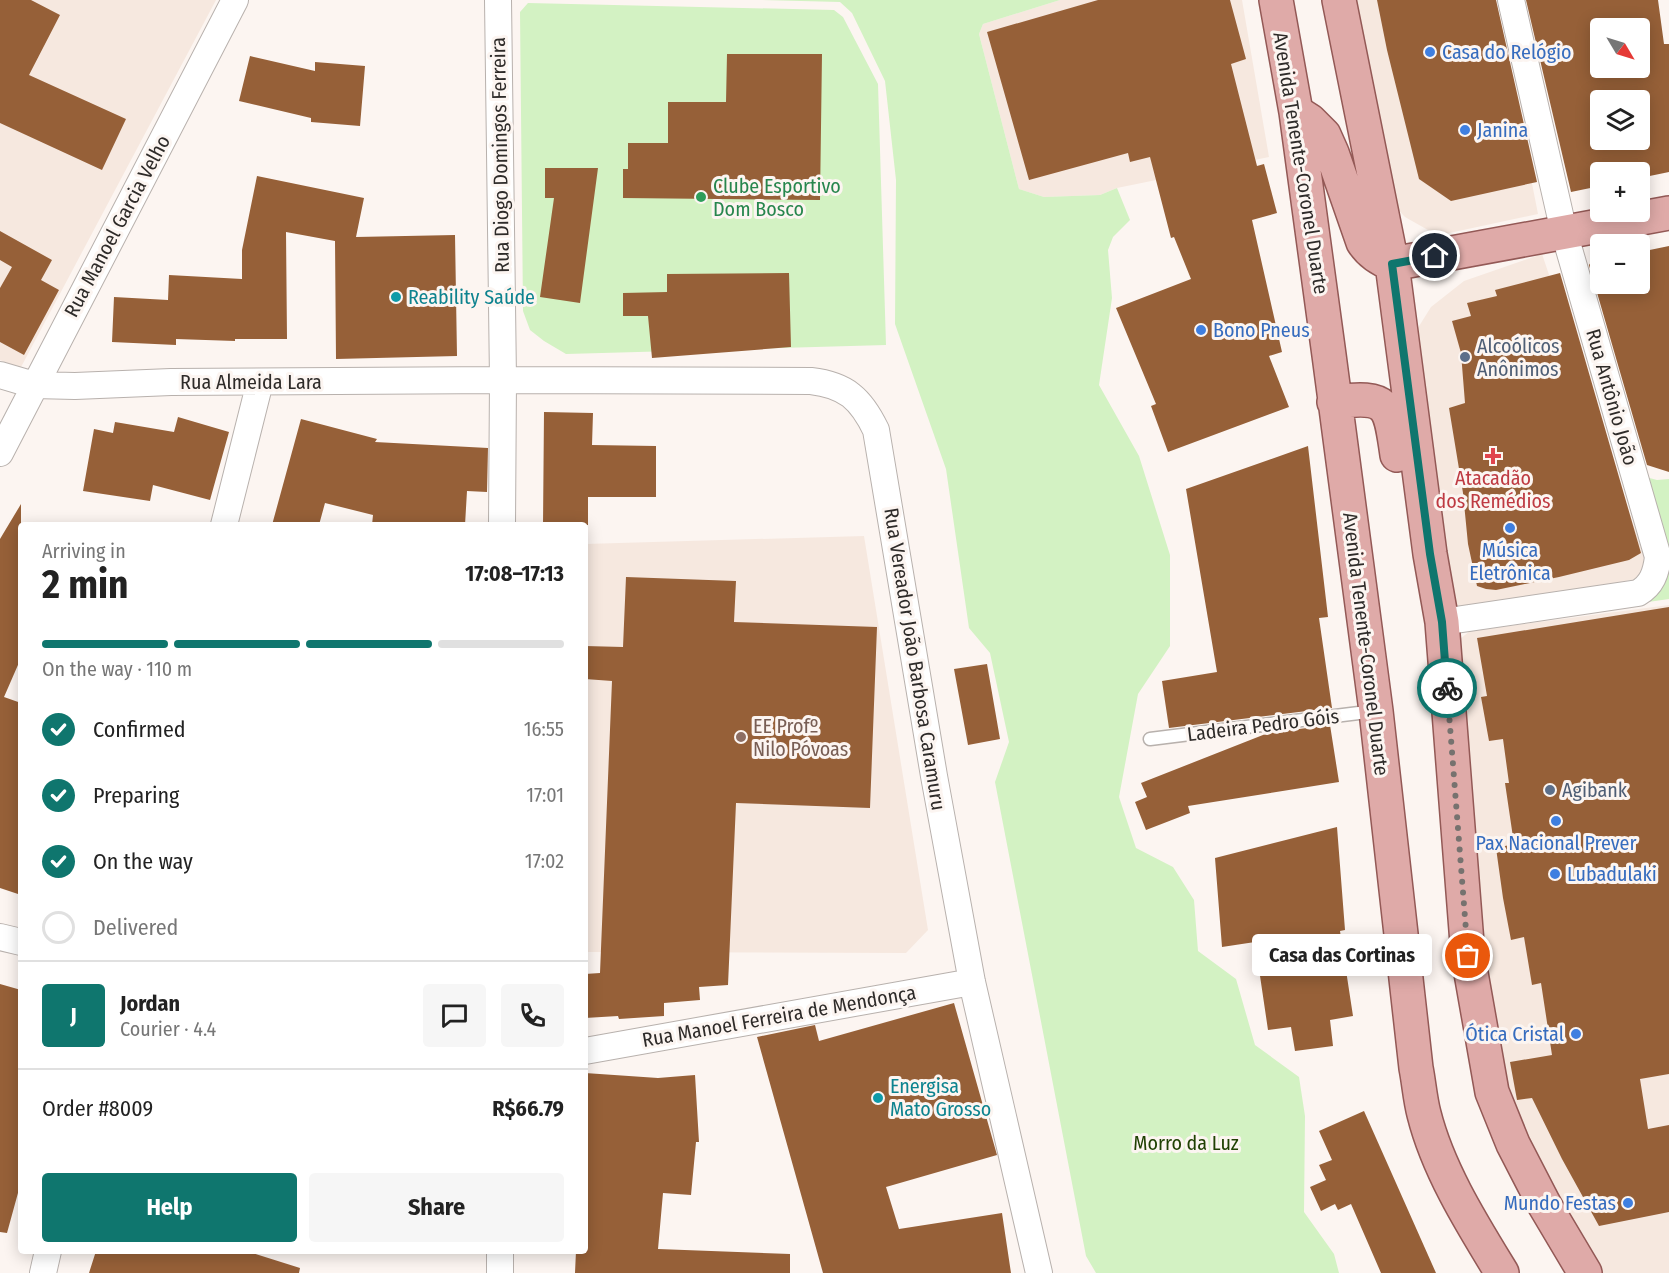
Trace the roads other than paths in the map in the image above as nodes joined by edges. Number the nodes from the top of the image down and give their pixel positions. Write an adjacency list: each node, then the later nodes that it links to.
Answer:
1 (235, 0): 13 (street, Rua Manoel Garcia Velho)
2 (498, 0): 11 (street, Rua Diogo Domingos Ferreira)
3 (1275, 0): 6 (main road, Avenida Tenente-Coronel Duarte)
4 (1340, 0): 9 (main road)
5 (1511, 0): 8 (street, Rua Antônio João)
6 (1296, 112): 9 (main road); 14 (main road, Avenida Tenente-Coronel Duarte)
7 (1669, 213): 8 (main road)
8 (1564, 232): 9 (main road); 19 (street, Rua Antônio João)
9 (1392, 264): 18 (main road)
10 (0, 375): 13 (street, Rua Almeida Lara)
11 (503, 380): 12 (street, Rua Almeida Lara); 17 (street, Rua Diogo Domingos Ferreira); 24 (street, Rua Vereador João Barbosa Caramuru)
12 (260, 382): 13 (street, Rua Almeida Lara); 16 (street)
13 (34, 385): 15 (street, Rua Manoel Garcia Velho)
14 (1334, 402): 18 (main road); 20 (main road, Avenida Tenente-Coronel Duarte)
15 (0, 453)
16 (225, 522)
17 (502, 522)
18 (1430, 554): 19 (main road)
19 (1442, 622): 32 (main road)
20 (1376, 711): 21 (lane, Ladeira Pedro Góis); 31 (main road, Avenida Tenente-Coronel Duarte)
21 (1150, 739)
22 (0, 937): 23 (street)
23 (18, 941)
24 (972, 982): 25 (street, Rua Manoel Ferreira de Mendonça); 30 (street, Rua Vereador João Barbosa Caramuru)
25 (588, 1050)
26 (47, 1254): 28 (street)
27 (500, 1254): 29 (street)
28 (44, 1273)
29 (500, 1273)
30 (1039, 1273)
31 (1502, 1273)
32 (1585, 1273)

